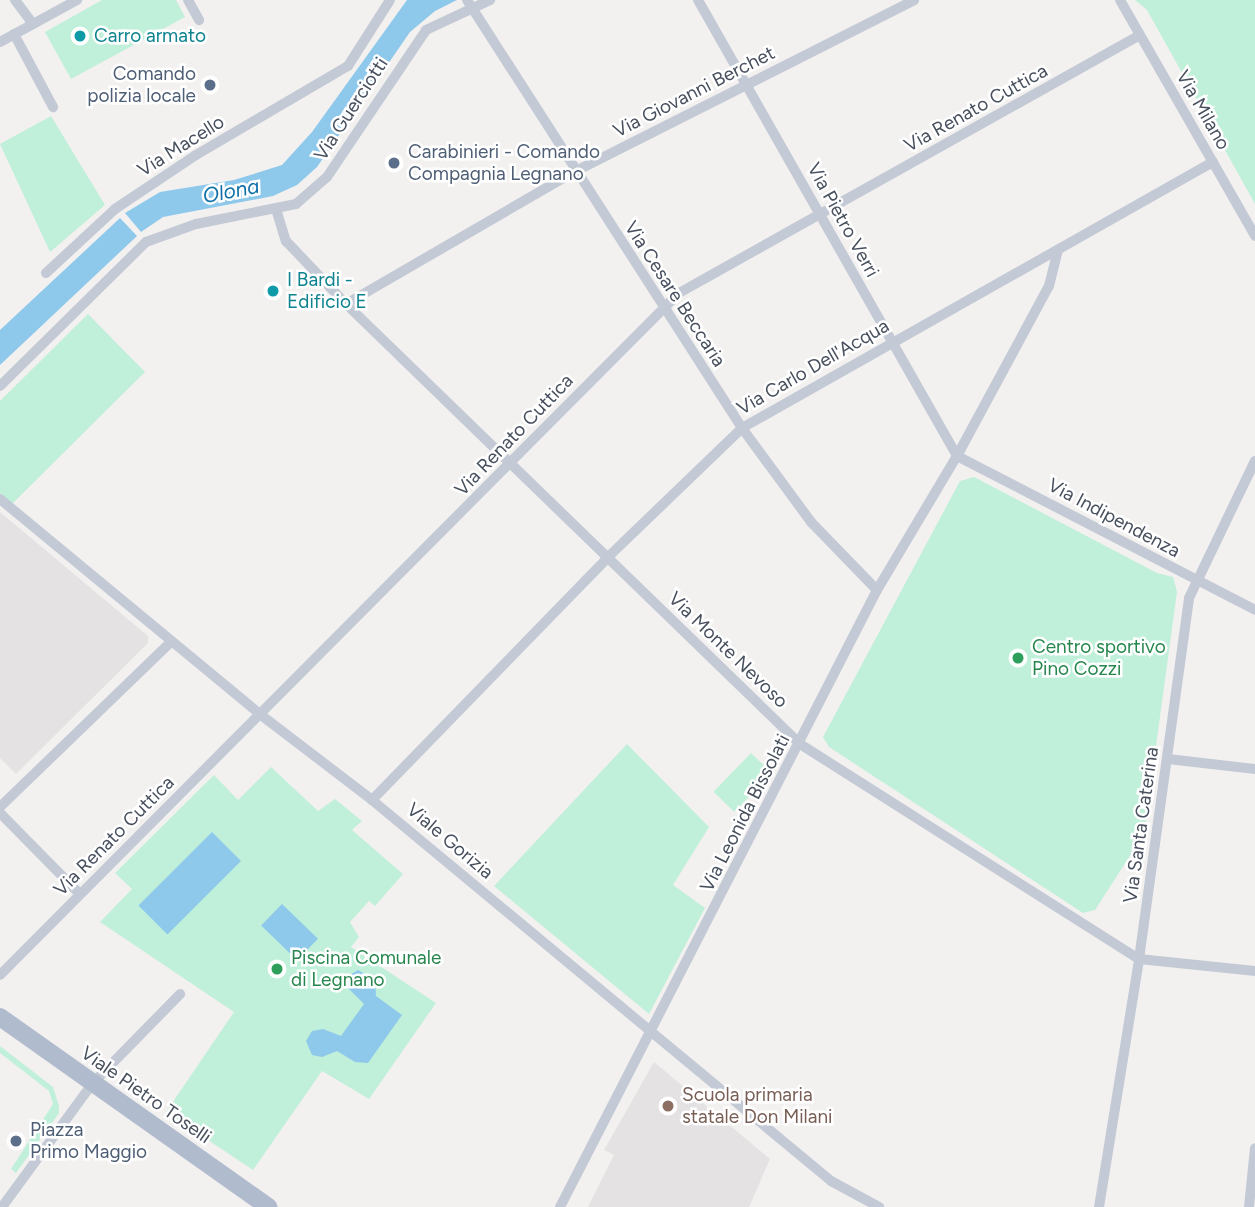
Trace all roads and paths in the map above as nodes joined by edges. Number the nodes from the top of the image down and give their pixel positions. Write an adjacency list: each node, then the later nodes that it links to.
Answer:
1 (15, 0): 11 (street)
2 (77, 0): 11 (street)
3 (188, 0): 10 (street)
4 (390, 0): 23 (street, Via Macello)
5 (490, 0): 9 (street, Via Guerciotti)
6 (698, 0): 15 (street, Via Pietro Verri)
7 (914, 0): 15 (street, Via Giovanni Berchet)
8 (1120, 0): 13 (street, Via Milano)
9 (469, 3): 18 (street, Via Cesare Beccaria); 19 (street, Via Guerciotti)
10 (199, 20)
11 (33, 24): 12 (street)
12 (14, 34): 14 (street); 16 (street)
13 (1140, 35): 17 (street, Via Milano); 20 (street, Via Renato Cuttica)
14 (0, 42)
15 (748, 85): 18 (street, Via Giovanni Berchet); 20 (street, Via Pietro Verri)
16 (53, 107)
17 (1213, 162): 21 (street, Via Milano); 22 (street, Via Carlo Dell'Acqua)
18 (573, 172): 24 (street, Via Giovanni Berchet); 25 (street, Via Cesare Beccaria)
19 (276, 209): 24 (street, Via Monte Nevoso); 27 (street, Via Guerciotti)
20 (820, 216): 25 (street, Via Renato Cuttica); 26 (street, Via Pietro Verri)
21 (1255, 236)
22 (1058, 250): 26 (street, Via Carlo Dell'Acqua); 29 (street, Via Leonida Bissolati)
23 (46, 274)
24 (346, 304): 31 (street, Via Monte Nevoso)
25 (664, 307): 28 (street, Via Cesare Beccaria); 31 (street, Via Renato Cuttica)
26 (892, 342): 28 (street, Via Carlo Dell'Acqua); 29 (street, Via Pietro Verri)
27 (0, 386)
28 (742, 428): 33 (street, Via Carlo Dell'Acqua); 35 (street, Via Cesare Beccaria)
29 (957, 456): 34 (street, Via Indipendenza); 35 (street, Via Leonida Bissolati)
30 (1255, 461): 34 (street, Via Santa Caterina)
31 (510, 463): 33 (street, Via Monte Nevoso); 38 (street, Via Renato Cuttica)
32 (0, 499): 37 (street, Viale Gorizia)
33 (607, 558): 39 (street, Via Monte Nevoso); 42 (street, Via Carlo Dell'Acqua)
34 (1197, 582): 36 (street, Via Indipendenza); 40 (street, Via Santa Caterina)
35 (877, 590): 39 (street, Via Leonida Bissolati)
36 (1255, 610)
37 (171, 642): 38 (street, Viale Gorizia); 43 (street)
38 (261, 715): 42 (street, Viale Gorizia); 45 (street, Via Renato Cuttica)
39 (800, 744): 46 (street, Via Monte Nevoso); 51 (street, Via Leonida Bissolati)
40 (1168, 759): 41 (street); 46 (street, Via Santa Caterina)
41 (1255, 769)
42 (372, 800): 51 (street, Viale Gorizia)
43 (0, 807)
44 (0, 813): 45 (street)
45 (80, 894): 48 (street, Via Renato Cuttica)
46 (1139, 959): 47 (street, Via Monte Nevoso); 58 (street, Via Santa Caterina)
47 (1255, 971)
48 (0, 975)
49 (180, 994): 52 (street)
50 (0, 1017): 52 (main road, Viale Pietro Toselli)
51 (651, 1033): 56 (street, Via Leonida Bissolati); 57 (street, Viale Gorizia)
52 (92, 1084): 54 (street); 55 (main road, Viale Pietro Toselli)
53 (1255, 1148): 59 (street)
54 (2, 1207)
55 (268, 1207)
56 (560, 1207)
57 (879, 1207)
58 (1099, 1207)
59 (1249, 1207)

